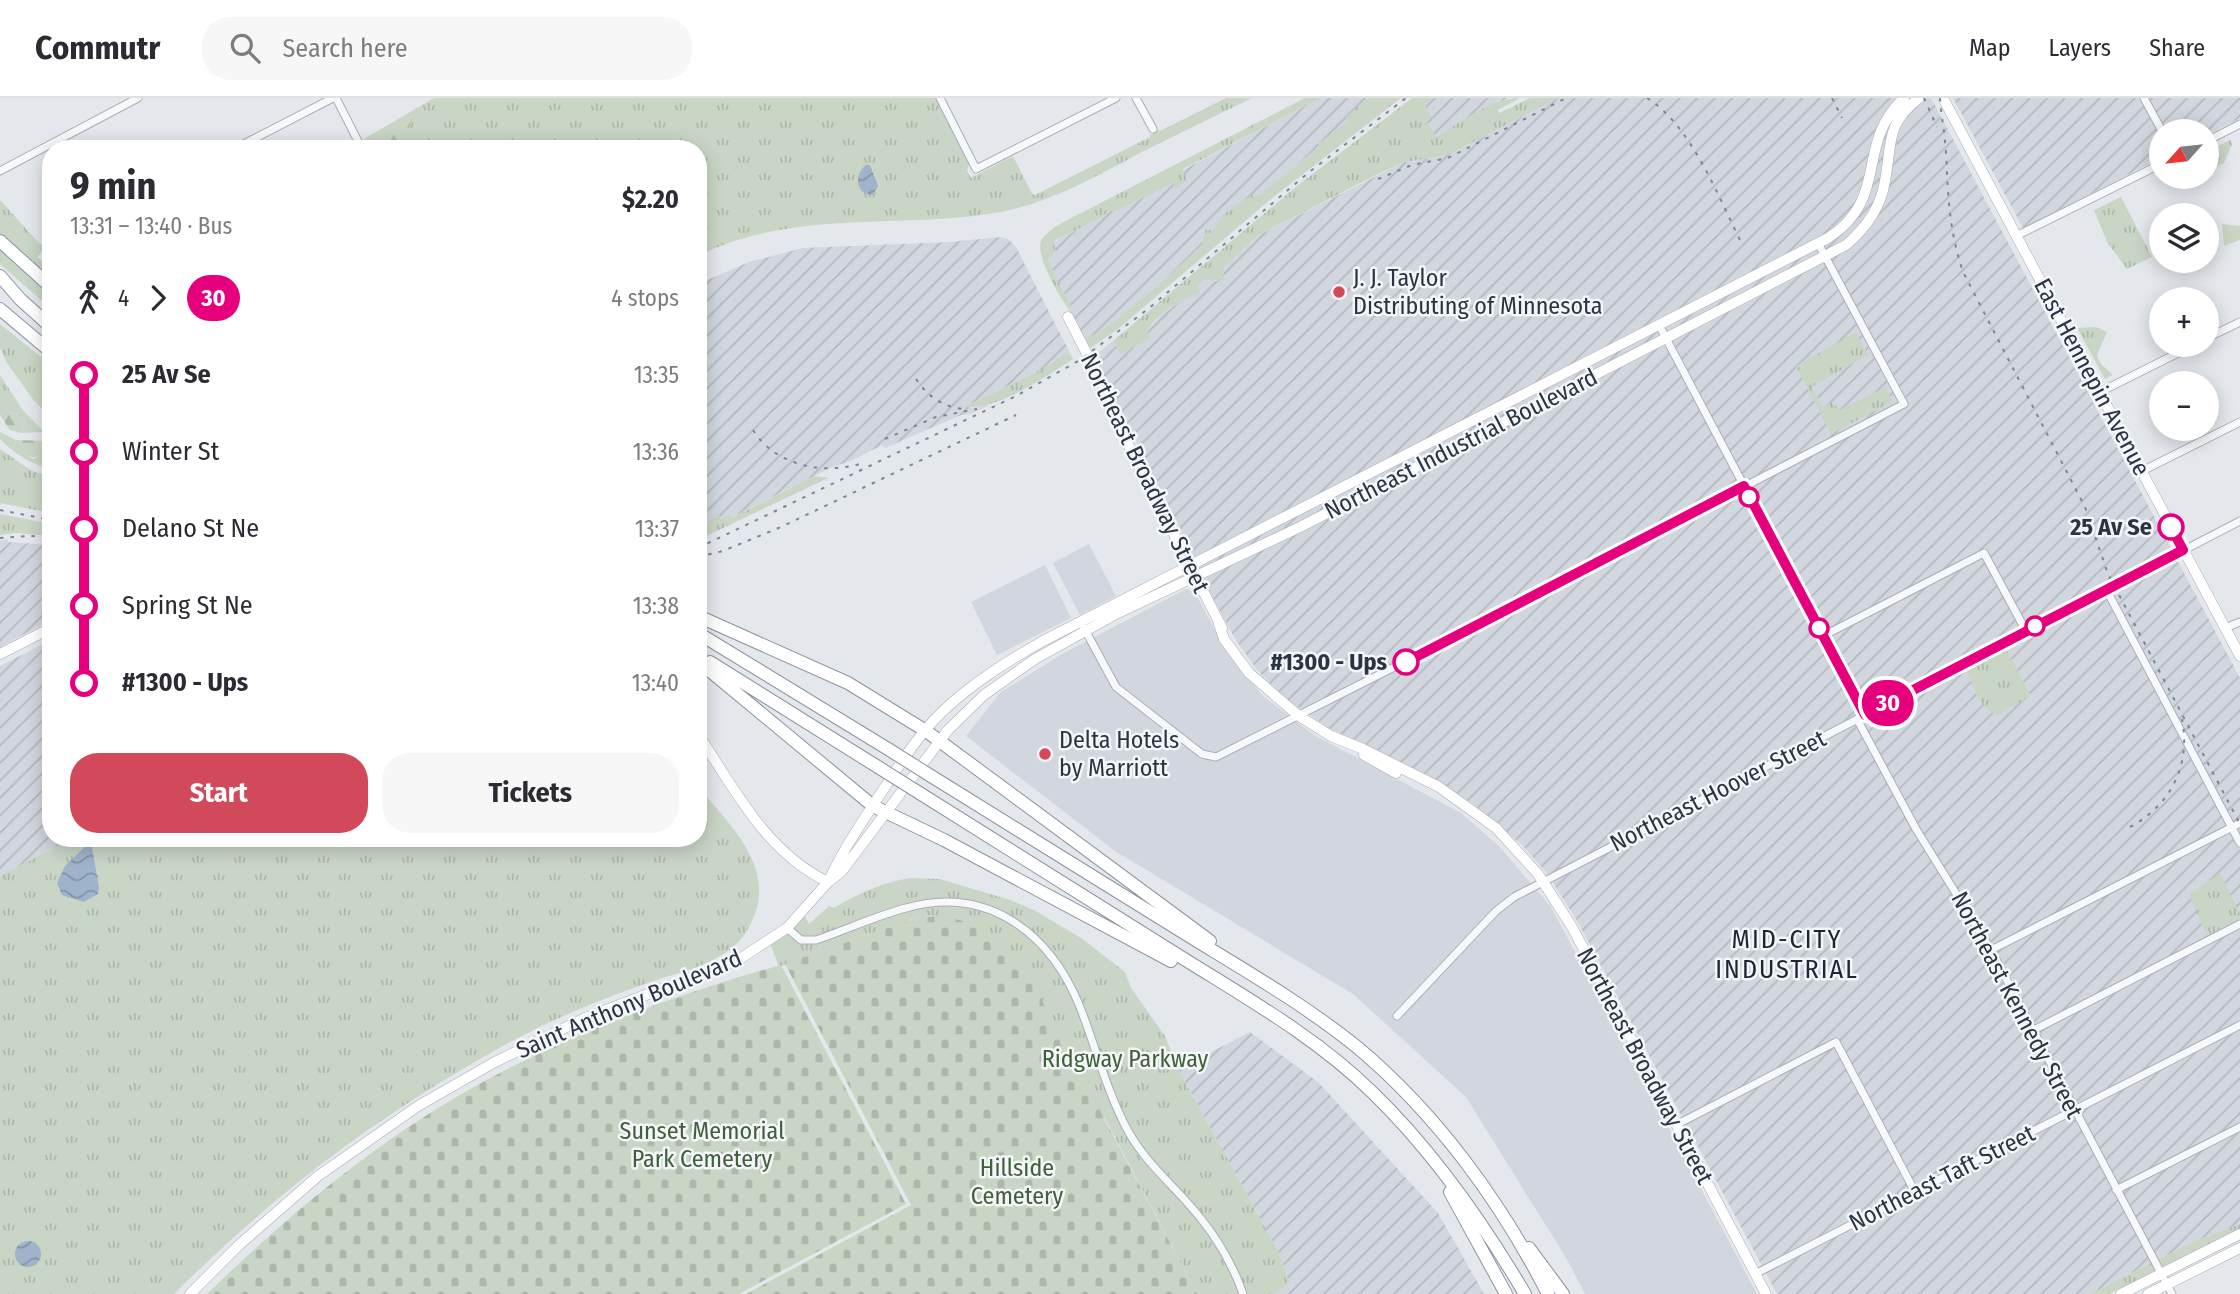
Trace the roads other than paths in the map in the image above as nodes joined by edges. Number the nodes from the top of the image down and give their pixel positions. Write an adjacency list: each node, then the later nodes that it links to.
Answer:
1 (138, 98): 14 (street)
2 (335, 98): 15 (street); 16 (street)
3 (940, 98): 4 (street)
4 (1116, 98)
5 (1136, 98): 12 (street)
6 (1904, 98): 22 (street, Northeast Industrial Boulevard)
7 (1919, 98): 23 (street, Northeast Industrial Boulevard)
8 (1943, 98): 20 (street, East Hennepin Avenue)
9 (2144, 98): 10 (street)
10 (2155, 119)
11 (2240, 124): 13 (street)
12 (1153, 129)
13 (2219, 135)
14 (59, 140)
15 (252, 140)
16 (357, 140)
17 (42, 149): 19 (street)
18 (2149, 170): 20 (street)
19 (0, 171)
20 (2016, 236): 35 (street, East Hennepin Avenue)
21 (0, 241): 25 (highway)
22 (1818, 243): 23 (street); 30 (street, Northeast Industrial Boulevard)
23 (1825, 256): 32 (street, Northeast Industrial Boulevard); 38 (street)
24 (0, 276): 27 (highway)
25 (42, 279)
26 (0, 309): 33 (highway)
27 (42, 318)
28 (1070, 320): 41 (street, Northeast Broadway Street)
29 (2240, 322): 31 (street)
30 (1659, 325): 32 (street, Northeast Kennedy Street); 41 (street, Northeast Industrial Boulevard)
31 (2219, 332)
32 (1666, 338): 38 (street, Northeast Kennedy Street); 42 (street, Northeast Industrial Boulevard)
33 (42, 344)
34 (2170, 357): 35 (street)
35 (2100, 392): 37 (street, East Hennepin Avenue)
36 (2240, 422): 37 (street)
37 (2142, 471): 40 (street, East Hennepin Avenue)
38 (1744, 486): 50 (street, Northeast Kennedy Street); 56 (street)
39 (2240, 521): 40 (street, Northeast Hoover Street)
40 (2183, 550): 43 (street, Northeast Hoover Street); 47 (street, East Hennepin Avenue)
41 (1191, 566): 42 (street, Northeast Broadway Street); 46 (street, Northeast Industrial Boulevard)
42 (1195, 578): 46 (street, Northeast Industrial Boulevard); 56 (street, Northeast Broadway Street)
43 (2106, 589): 48 (street, Northeast Hoover Street); 64 (street)
44 (707, 620): 58 (highway)
45 (2240, 622): 47 (street)
46 (1084, 626): 56 (street); 58 (street, Northeast Industrial Boulevard); 59 (street, Northeast Industrial Boulevard)
47 (2225, 628): 53 (street, East Hennepin Avenue)
48 (2026, 631): 50 (street); 57 (street, Northeast Hoover Street)
49 (42, 633): 52 (street)
50 (1823, 636): 57 (street, Northeast Kennedy Street)
51 (707, 638): 71 (highway, bridge)
52 (0, 654)
53 (2240, 656)
54 (707, 661): 75 (highway, bridge)
55 (707, 668): 61 (highway)
56 (1299, 716): 66 (street, Northeast Broadway Street)
57 (1861, 717): 66 (street, Northeast Hoover Street); 70 (street, Northeast Kennedy Street)
58 (926, 731): 59 (highway); 61 (street, Saint Anthony Boulevard)
59 (940, 741): 62 (street, Saint Anthony Boulevard); 71 (highway)
60 (707, 748): 67 (street)
61 (873, 806): 62 (highway); 67 (street, Saint Anthony Boulevard)
62 (886, 813): 67 (street, Saint Anthony Boulevard); 75 (highway)
63 (2240, 823): 64 (street)
64 (2232, 827): 65 (street); 70 (street)
65 (2240, 843)
66 (1543, 881): 72 (street, Northeast Hoover Street); 77 (street, Northeast Broadway Street)
67 (828, 883): 69 (street, Saint Anthony Boulevard)
68 (2240, 924): 74 (street)
69 (787, 928): 87 (street, Saint Anthony Boulevard); 88 (street)
70 (1990, 950): 74 (street, Northeast Kennedy Street)
71 (1254, 976): 82 (highway)
72 (1397, 1016)
73 (2240, 1025): 76 (street, Northeast Taft Street)
74 (2032, 1031): 76 (street, Northeast Kennedy Street)
75 (1311, 1041): 79 (highway)
76 (2074, 1111): 80 (street, Northeast Kennedy Street); 81 (street, Northeast Taft Street)
77 (1676, 1125): 81 (street); 85 (street, Northeast Broadway Street)
78 (2240, 1127): 80 (street)
79 (1422, 1147): 89 (highway); 90 (highway)
80 (2116, 1190): 86 (street, Northeast Kennedy Street)
81 (1915, 1192): 85 (street, Northeast Taft Street)
82 (1507, 1221): 91 (highway); 92 (highway)
83 (2240, 1234): 86 (street)
84 (2240, 1248): 86 (street)
85 (1755, 1274): 93 (street, Northeast Broadway Street)
86 (2166, 1284): 94 (street); 95 (street)
87 (190, 1294)
88 (1243, 1294)
89 (1506, 1294)
90 (1525, 1294)
91 (1548, 1294)
92 (1563, 1294)
93 (1766, 1294)
94 (2121, 1294)
95 (2148, 1294)

